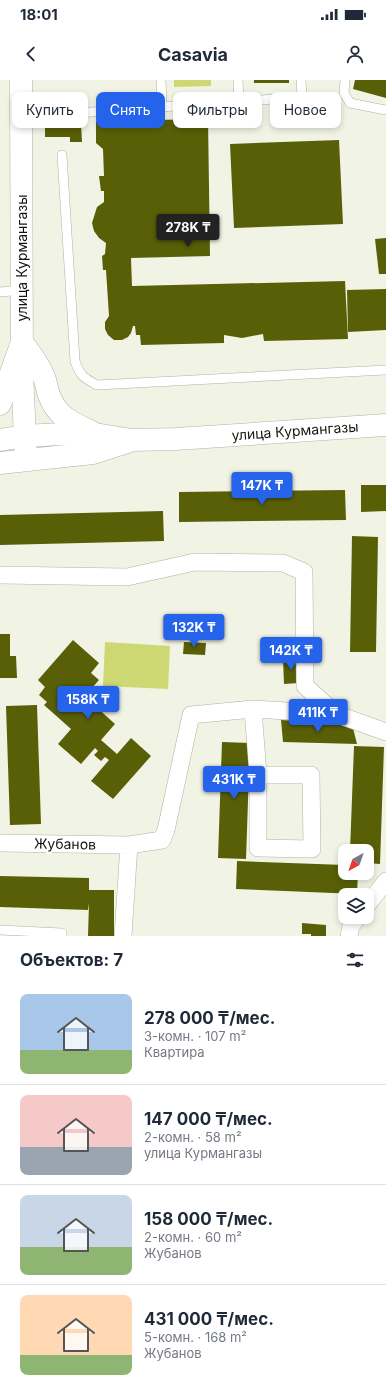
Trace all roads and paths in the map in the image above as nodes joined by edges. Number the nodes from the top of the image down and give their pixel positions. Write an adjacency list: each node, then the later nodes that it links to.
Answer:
1 (21, 80): 6 (main road, улица Курмангазы)
2 (161, 80): 7 (lane)
3 (238, 80): 8 (lane)
4 (301, 80): 9 (lane)
5 (344, 80): 10 (lane)
6 (21, 92)
7 (161, 92)
8 (239, 92)
9 (262, 100)
10 (386, 110)
11 (21, 128): 13 (main road, улица Курмангазы)
12 (62, 155): 16 (lane)
13 (22, 290): 14 (lane); 15 (main road, улица Курмангазы)
14 (0, 292)
15 (22, 342): 17 (main road); 19 (main road); 20 (main road, улица Курмангазы)
16 (386, 370)
17 (0, 404)
18 (386, 425): 22 (main road, улица Курмангазы)
19 (95, 434): 20 (main road, улица Курмангазы); 22 (main road, улица Курмангазы)
20 (25, 436): 21 (main road, улица Курмангазы); 23 (main road, улица Курмангазы)
21 (0, 440)
22 (132, 440): 23 (main road, улица Курмангазы)
23 (26, 459): 24 (main road, улица Курмангазы)
24 (0, 463)
25 (0, 575): 27 (street)
26 (253, 709): 27 (street); 29 (street); 31 (street, Жубанов)
27 (336, 714): 28 (street)
28 (386, 732)
29 (258, 775): 29 (street)
30 (0, 843): 31 (street, Жубанов)
31 (129, 844): 37 (street)
32 (386, 881): 33 (street)
33 (374, 896)
34 (353, 924): 38 (street)
35 (0, 930): 36 (lane)
36 (62, 936)
37 (123, 936)
38 (349, 936)

